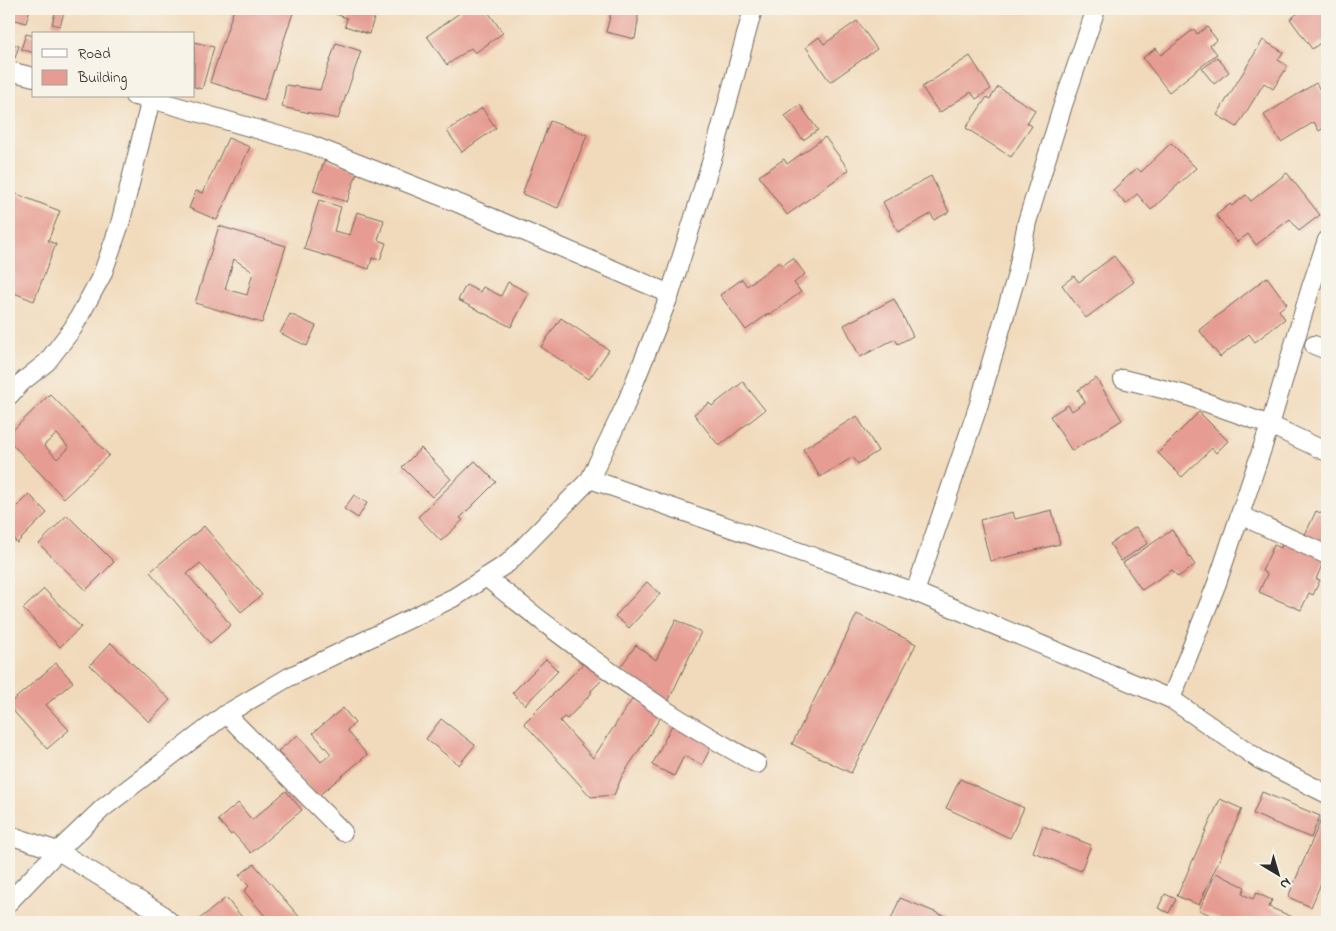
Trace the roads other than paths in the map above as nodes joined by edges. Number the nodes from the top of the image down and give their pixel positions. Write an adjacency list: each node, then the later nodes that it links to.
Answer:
1 (753, 9): 7 (street)
2 (1096, 9): 16 (street)
3 (9, 71): 4 (street)
4 (32, 77)
5 (142, 98): 7 (street); 9 (street)
6 (1327, 240): 10 (street)
7 (670, 294): 12 (street)
8 (1123, 379): 10 (street)
9 (9, 396)
10 (1270, 425): 11 (street); 13 (street)
11 (1327, 452)
12 (590, 480): 15 (street); 16 (street)
13 (1240, 515): 14 (street); 17 (street)
14 (1327, 555)
15 (486, 577): 18 (street); 19 (street)
16 (915, 592): 17 (street)
17 (1172, 699): 20 (street)
18 (226, 714): 21 (street); 23 (street)
19 (756, 764)
20 (1327, 794)
21 (343, 832)
22 (9, 835): 23 (street)
23 (58, 851): 24 (street); 25 (street)
24 (9, 902)
25 (170, 922)

